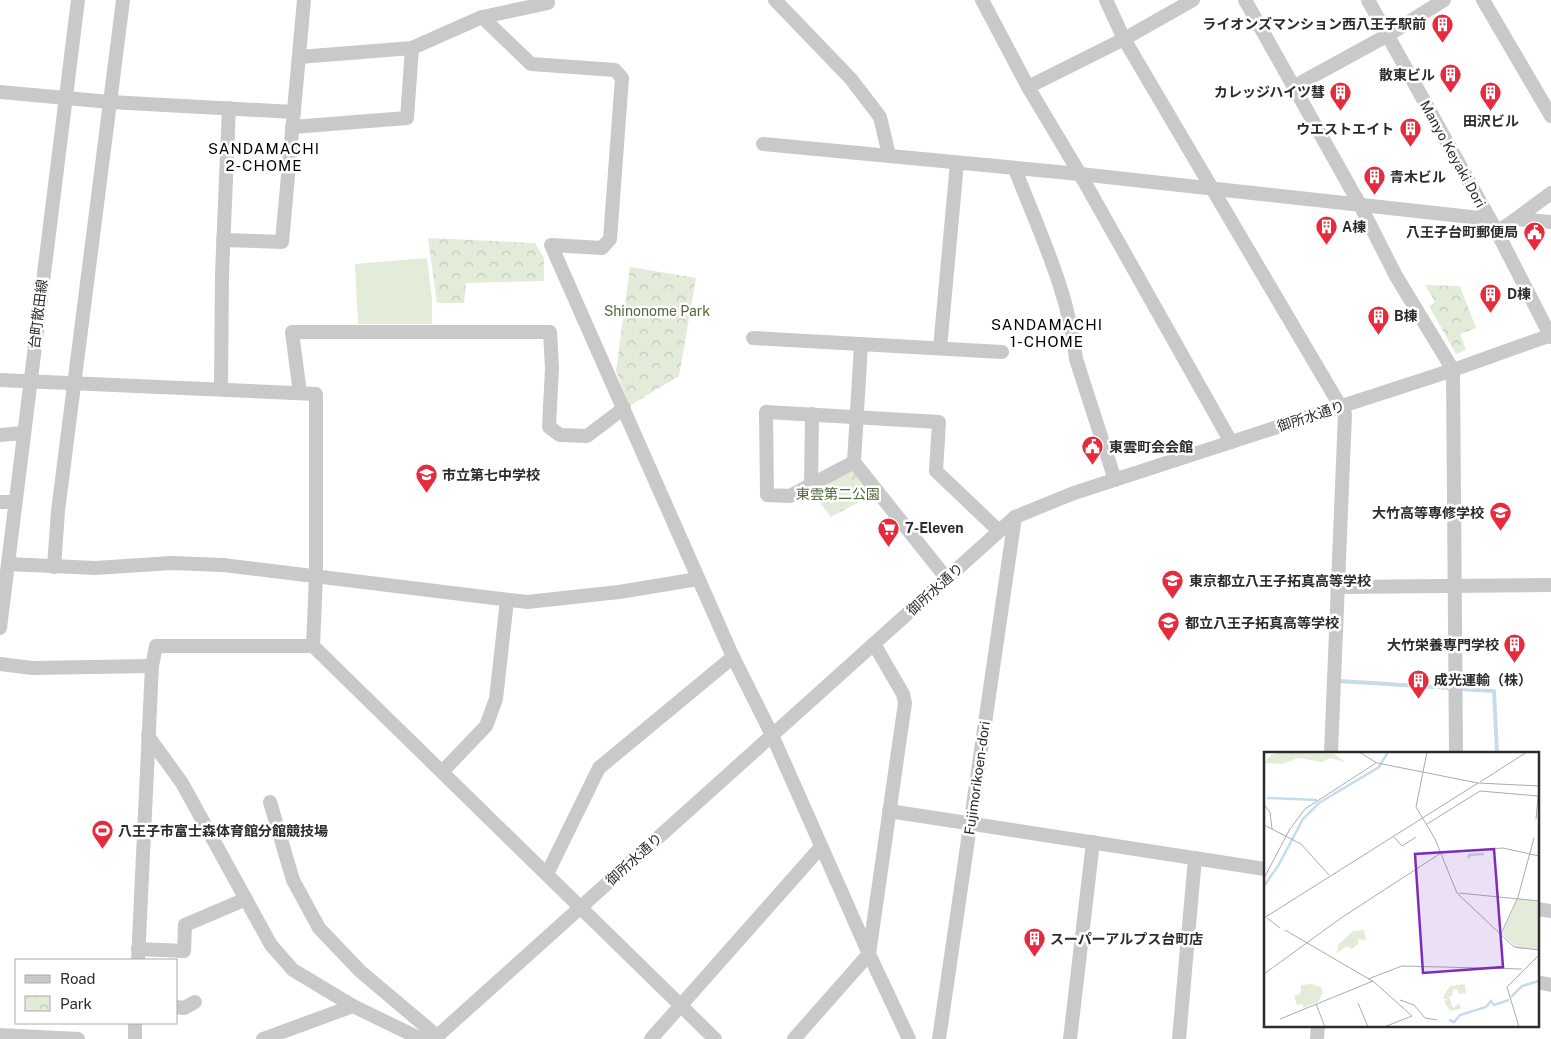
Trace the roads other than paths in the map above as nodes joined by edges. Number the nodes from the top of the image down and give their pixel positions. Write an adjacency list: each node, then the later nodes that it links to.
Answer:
1 (78, 0): 21 (street, 台町散田線)
2 (122, 0): 22 (street)
3 (304, 0): 17 (street)
4 (775, 0): 28 (street)
5 (982, 0): 18 (street)
6 (1106, 0): 15 (street)
7 (1193, 0): 15 (street)
8 (1245, 0): 19 (street)
9 (1368, 0): 14 (street, Manyo Keyaki Dori)
10 (1444, 0): 14 (street)
11 (1483, 0): 25 (street)
12 (548, 3): 13 (street)
13 (482, 17): 16 (street); 52 (street)
14 (1388, 35): 19 (street); 35 (street, Manyo Keyaki Dori)
15 (1124, 39): 18 (street); 32 (street)
16 (412, 48): 17 (street); 26 (street)
17 (298, 57): 24 (street)
18 (1028, 87): 31 (street)
19 (1293, 87): 34 (street)
20 (0, 92): 21 (street)
21 (66, 98): 22 (street); 47 (street, 台町散田線)
22 (110, 102): 23 (street); 48 (street)
23 (229, 108): 24 (street); 39 (street)
24 (294, 112): 26 (street)
25 (1551, 116)
26 (292, 127): 39 (street)
27 (763, 144): 28 (street)
28 (890, 156): 29 (street)
29 (957, 163): 30 (street); 43 (street)
30 (1015, 169): 31 (street); 59 (street)
31 (1080, 174): 32 (street); 57 (street)
32 (1214, 189): 34 (street); 51 (street)
33 (1551, 193): 36 (street)
34 (1360, 205): 35 (street); 45 (street)
35 (1489, 219): 38 (street, Manyo Keyaki Dori)
36 (1516, 219): 37 (street); 38 (street)
37 (1551, 222)
38 (1497, 232): 40 (street, Manyo Keyaki Dori)
39 (223, 240): 49 (street)
40 (1551, 335): 45 (street, 御所水通り)
41 (753, 338): 42 (street)
42 (861, 344): 43 (street); 54 (street)
43 (940, 348): 44 (street)
44 (1002, 352)
45 (1453, 370): 51 (street, 御所水通り); 72 (street)
46 (0, 380): 47 (street)
47 (30, 382): 48 (street); 55 (street, 台町散田線)
48 (74, 383): 49 (street); 67 (street)
49 (221, 389): 50 (street)
50 (300, 392): 52 (street); 68 (street)
51 (1342, 406): 57 (street, 御所水通り); 73 (street)
52 (624, 408): 69 (street)
53 (812, 414): 54 (street); 60 (street); 60 (street)
54 (857, 417): 58 (street); 64 (street)
55 (23, 433): 56 (street); 62 (street, 台町散田線)
56 (0, 435)
57 (1232, 442): 59 (street, 御所水通り)
58 (854, 462): 60 (street); 70 (street)
59 (1115, 480): 63 (street, 御所水通り)
60 (811, 486)
61 (0, 502): 62 (street)
62 (15, 502): 65 (street, 台町散田線)
63 (1015, 517): 64 (street, 御所水通り); 88 (street, Fujimorikoen-dori)
64 (1000, 531): 70 (street, 御所水通り)
65 (5, 544): 66 (street, 台町散田線)
66 (8, 564): 67 (street); 75 (street, 台町散田線)
67 (54, 567): 68 (street)
68 (316, 576): 74 (street); 77 (street)
69 (698, 579): 74 (street); 78 (street)
70 (947, 579): 76 (street, 御所水通り)
71 (1551, 585): 72 (street)
72 (1455, 586): 73 (street); 84 (street)
73 (1339, 587): 83 (street)
74 (507, 600): 85 (street)
75 (0, 628)
76 (874, 644): 81 (street, 御所水通り); 87 (street)
77 (313, 646): 80 (street); 85 (street)
78 (733, 657): 81 (street); 93 (street)
79 (0, 664): 80 (street)
80 (152, 666): 82 (street)
81 (772, 735): 90 (street); 95 (street, 御所水通り)
82 (148, 736): 94 (street); 98 (street)
83 (1331, 752)
84 (1456, 752)
85 (443, 771): 93 (street)
86 (270, 802): 110 (street)
87 (889, 810): 88 (street); 99 (street)
88 (970, 822): 89 (street); 119 (street, Fujimorikoen-dori)
89 (1092, 842): 91 (street); 120 (street)
90 (820, 847): 99 (street); 104 (street)
91 (1195, 858): 92 (street); 121 (street)
92 (1264, 869)
93 (547, 874): 95 (street)
94 (246, 899): 98 (street); 103 (street)
95 (580, 907): 104 (street); 110 (street, 御所水通り)
96 (1538, 910): 97 (street)
97 (1551, 911)
98 (138, 954)
99 (868, 954): 117 (street); 118 (street)
100 (1538, 982): 101 (street)
101 (1551, 985)
102 (195, 1002): 105 (street)
103 (353, 1006): 113 (street); 114 (street)
104 (680, 1006): 115 (street); 116 (street)
105 (178, 1007)
106 (135, 1024): 112 (street)
107 (1318, 1026): 122 (street)
108 (0, 1036): 109 (street)
109 (57, 1038): 111 (street)
110 (435, 1038)
111 (78, 1039)
112 (135, 1039)
113 (263, 1039)
114 (421, 1039)
115 (651, 1039)
116 (715, 1039)
117 (794, 1039)
118 (909, 1039)
119 (938, 1039)
120 (1070, 1039)
121 (1179, 1039)
122 (1317, 1039)

